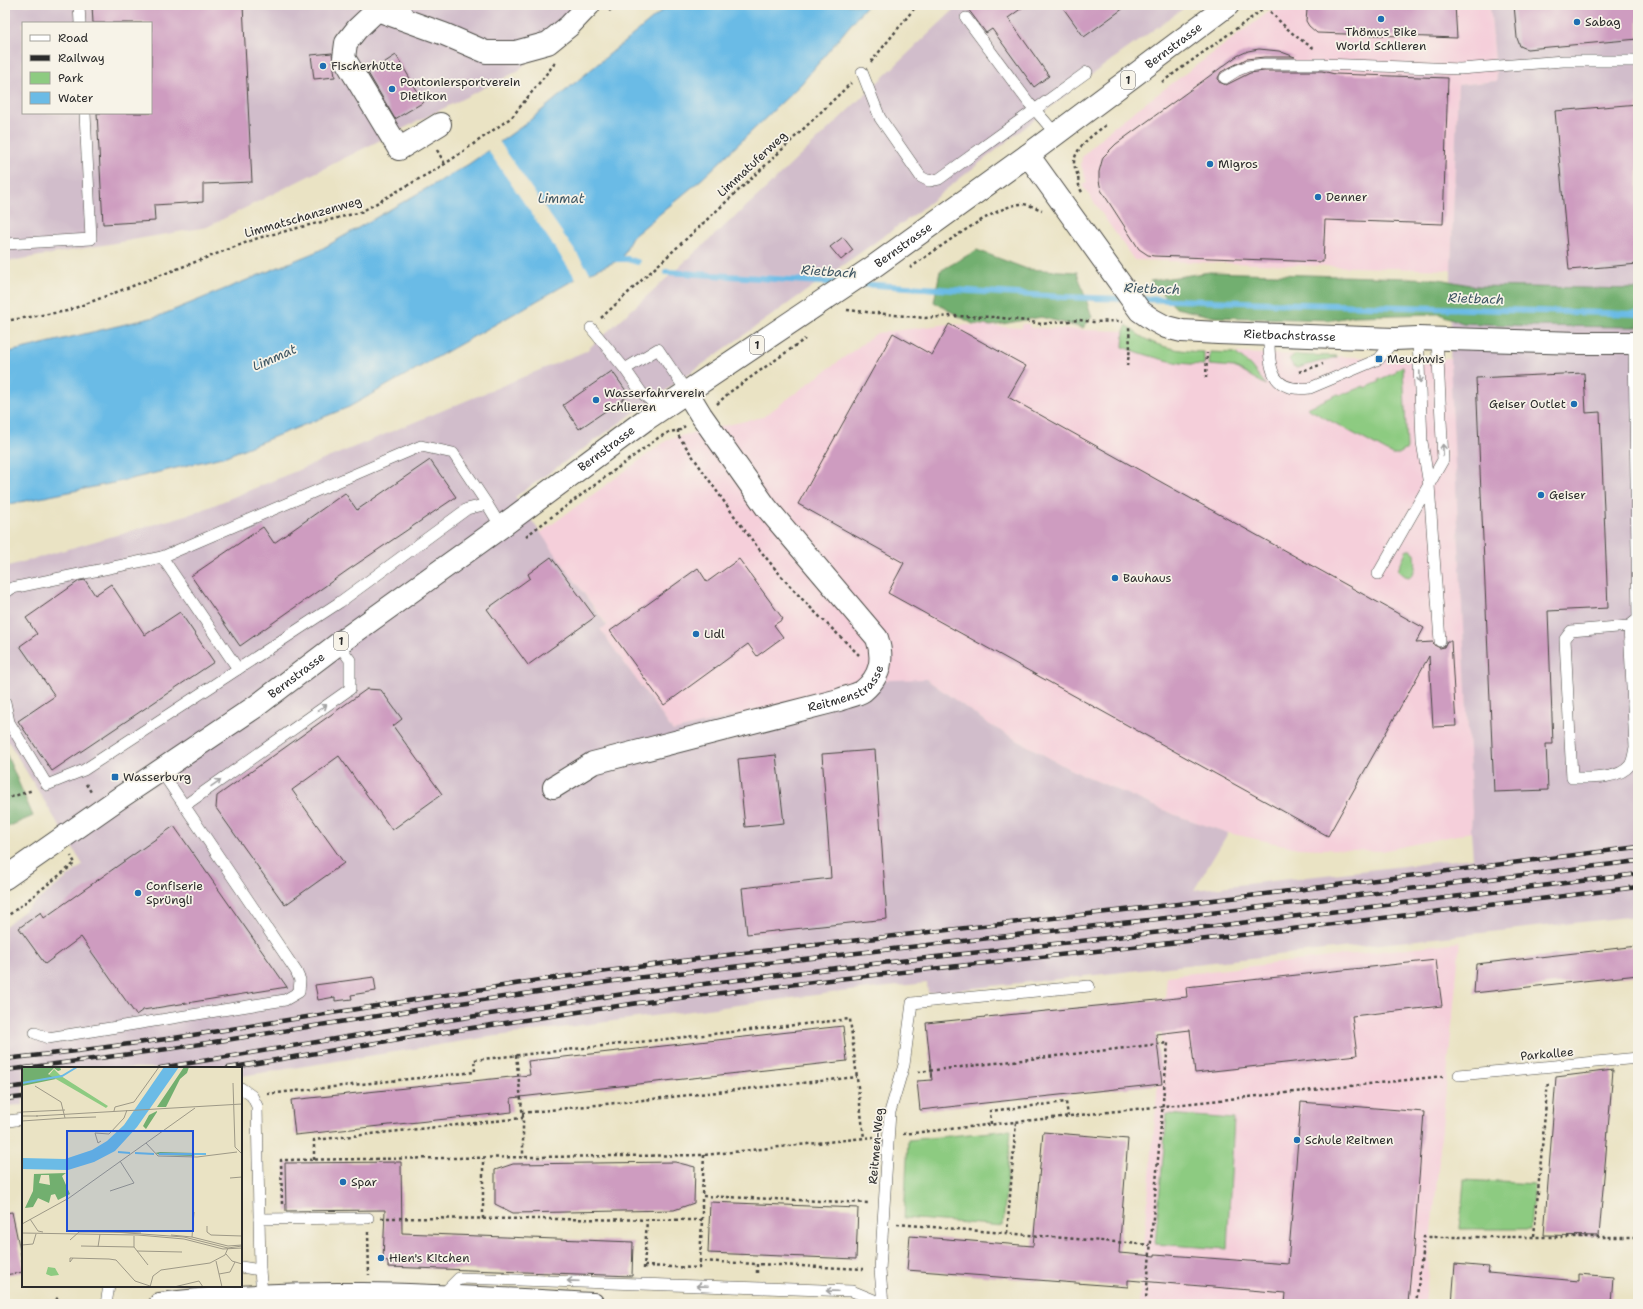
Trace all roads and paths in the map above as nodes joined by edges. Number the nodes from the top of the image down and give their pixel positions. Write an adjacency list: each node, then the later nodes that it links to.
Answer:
1 (79, 5): 9 (lane)
2 (615, 5): 6 (path)
3 (917, 5): 13 (path, Limmatuferweg)
4 (1228, 5): 21 (main road, Bernstrasse / 1)
5 (1267, 6): 12 (path); 16 (path)
6 (597, 10): 7 (main road)
7 (407, 13): 19 (main road)
8 (966, 18): 17 (lane)
9 (80, 22)
10 (1638, 61): 12 (lane)
11 (556, 62): 24 (path, Limmatschanzenweg)
12 (1322, 64): 15 (lane)
13 (862, 72): 17 (lane); 31 (path, Limmatuferweg)
14 (1087, 72): 17 (lane)
15 (1225, 78)
16 (1161, 83)
17 (1034, 109): 21 (lane)
18 (85, 114): 27 (lane)
19 (440, 124)
20 (1107, 124): 25 (path)
21 (1056, 134): 22 (main road, Bernstrasse / 1)
22 (1028, 154): 32 (main road, Rietbachstrasse); 40 (main road, Bernstrasse / 1)
23 (441, 156): 24 (path)
24 (445, 164): 30 (path, Limmatschanzenweg)
25 (1078, 178)
26 (1036, 208): 28 (path)
27 (5, 244)
28 (913, 266)
29 (847, 310): 37 (path)
30 (5, 321)
31 (591, 328): 38 (lane)
32 (1268, 336): 34 (main road, Rietbachstrasse); 34 (lane)
33 (1428, 338): 34 (main road, Rietbachstrasse); 35 (main road, Rietbachstrasse); 44 (lane, one-way to 44); 44 (lane, one-way to 33)
34 (1395, 339)
35 (1636, 343): 42 (lane)
36 (1207, 348): 39 (path)
37 (1127, 366)
38 (625, 369): 40 (lane); 41 (lane)
39 (1206, 378)
40 (687, 392): 41 (main road, Bernstrasse / 1); 55 (main road, Reitmenstrasse)
41 (661, 410): 46 (main road, Bernstrasse / 1)
42 (1637, 415): 50 (lane)
43 (678, 430): 55 (path)
44 (1429, 485): 48 (lane); 52 (lane)
45 (487, 504): 46 (lane); 47 (lane); 54 (lane)
46 (501, 527): 53 (main road, Bernstrasse / 1)
47 (162, 557): 49 (lane); 54 (lane)
48 (1378, 574)
49 (5, 593)
50 (1638, 619): 51 (lane)
51 (1629, 626): 51 (lane)
52 (1440, 641)
53 (338, 644): 57 (main road, Bernstrasse / 1); 61 (lane, one-way to 53)
54 (238, 669): 58 (lane)
55 (877, 675): 59 (main road, Reitmenstrasse)
56 (5, 702): 58 (lane)
57 (161, 771): 61 (lane); 63 (main road, Bernstrasse / 1)
58 (47, 785): 60 (path)
59 (554, 787)
60 (5, 798)
61 (184, 806): 66 (lane)
62 (70, 854): 64 (path)
63 (5, 878)
64 (5, 918)
65 (1089, 986): 70 (lane, Reitmen-Weg)
66 (35, 1033)
67 (516, 1055): 72 (path); 74 (path); 76 (path)
68 (1638, 1058): 69 (lane, Parkallee)
69 (1549, 1066): 71 (lane, Parkallee); 101 (path)
70 (902, 1074): 75 (path); 83 (lane, Reitmen-Weg)
71 (1459, 1075): 75 (path)
72 (857, 1077): 76 (path); 84 (path)
73 (242, 1089): 74 (lane)
74 (252, 1096): 94 (lane)
75 (1162, 1106): 77 (path); 103 (path)
76 (522, 1113): 78 (path)
77 (1068, 1116): 81 (path); 82 (path)
78 (523, 1118): 86 (path); 90 (path)
79 (22, 1119): 80 (lane)
80 (8, 1122)
81 (1016, 1122): 82 (path); 100 (path)
82 (991, 1124): 83 (path)
83 (889, 1135): 84 (path); 92 (lane, Reitmen-Weg)
84 (864, 1138): 85 (path)
85 (704, 1155): 86 (path); 91 (path)
86 (523, 1157): 87 (path)
87 (483, 1158): 90 (path); 96 (path)
88 (274, 1160): 89 (path)
89 (281, 1160): 90 (path); 95 (path)
90 (314, 1160)
91 (702, 1196): 92 (path); 98 (path)
92 (884, 1204): 99 (lane, Reitmen-Weg)
93 (368, 1218): 95 (lane); 96 (path); 111 (path)
94 (259, 1219): 95 (lane); 109 (lane)
95 (282, 1219)
96 (483, 1219): 97 (path)
97 (647, 1219): 98 (path); 106 (path)
98 (702, 1220): 104 (path)
99 (883, 1223): 100 (path); 122 (lane, Reitmen-Weg)
100 (1007, 1233): 103 (path)
101 (1534, 1236): 102 (path); 123 (path)
102 (1638, 1237)
103 (1150, 1245): 117 (path)
104 (700, 1261): 105 (path); 106 (path)
105 (757, 1264): 108 (path); 113 (path)
106 (644, 1266): 110 (path)
107 (242, 1267): 109 (lane)
108 (864, 1269)
109 (260, 1270): 114 (lane)
110 (644, 1274)
111 (369, 1275)
112 (109, 1287): 119 (lane)
113 (756, 1288): 115 (lane, one-way to 115); 122 (lane, one-way to 113)
114 (262, 1294): 115 (main road); 120 (main road)
115 (445, 1296): 121 (main road)
116 (56, 1298): 118 (path)
117 (1146, 1299)
118 (64, 1304)
119 (106, 1304)
120 (160, 1304)
121 (593, 1304)
122 (883, 1304)
123 (1416, 1304)

